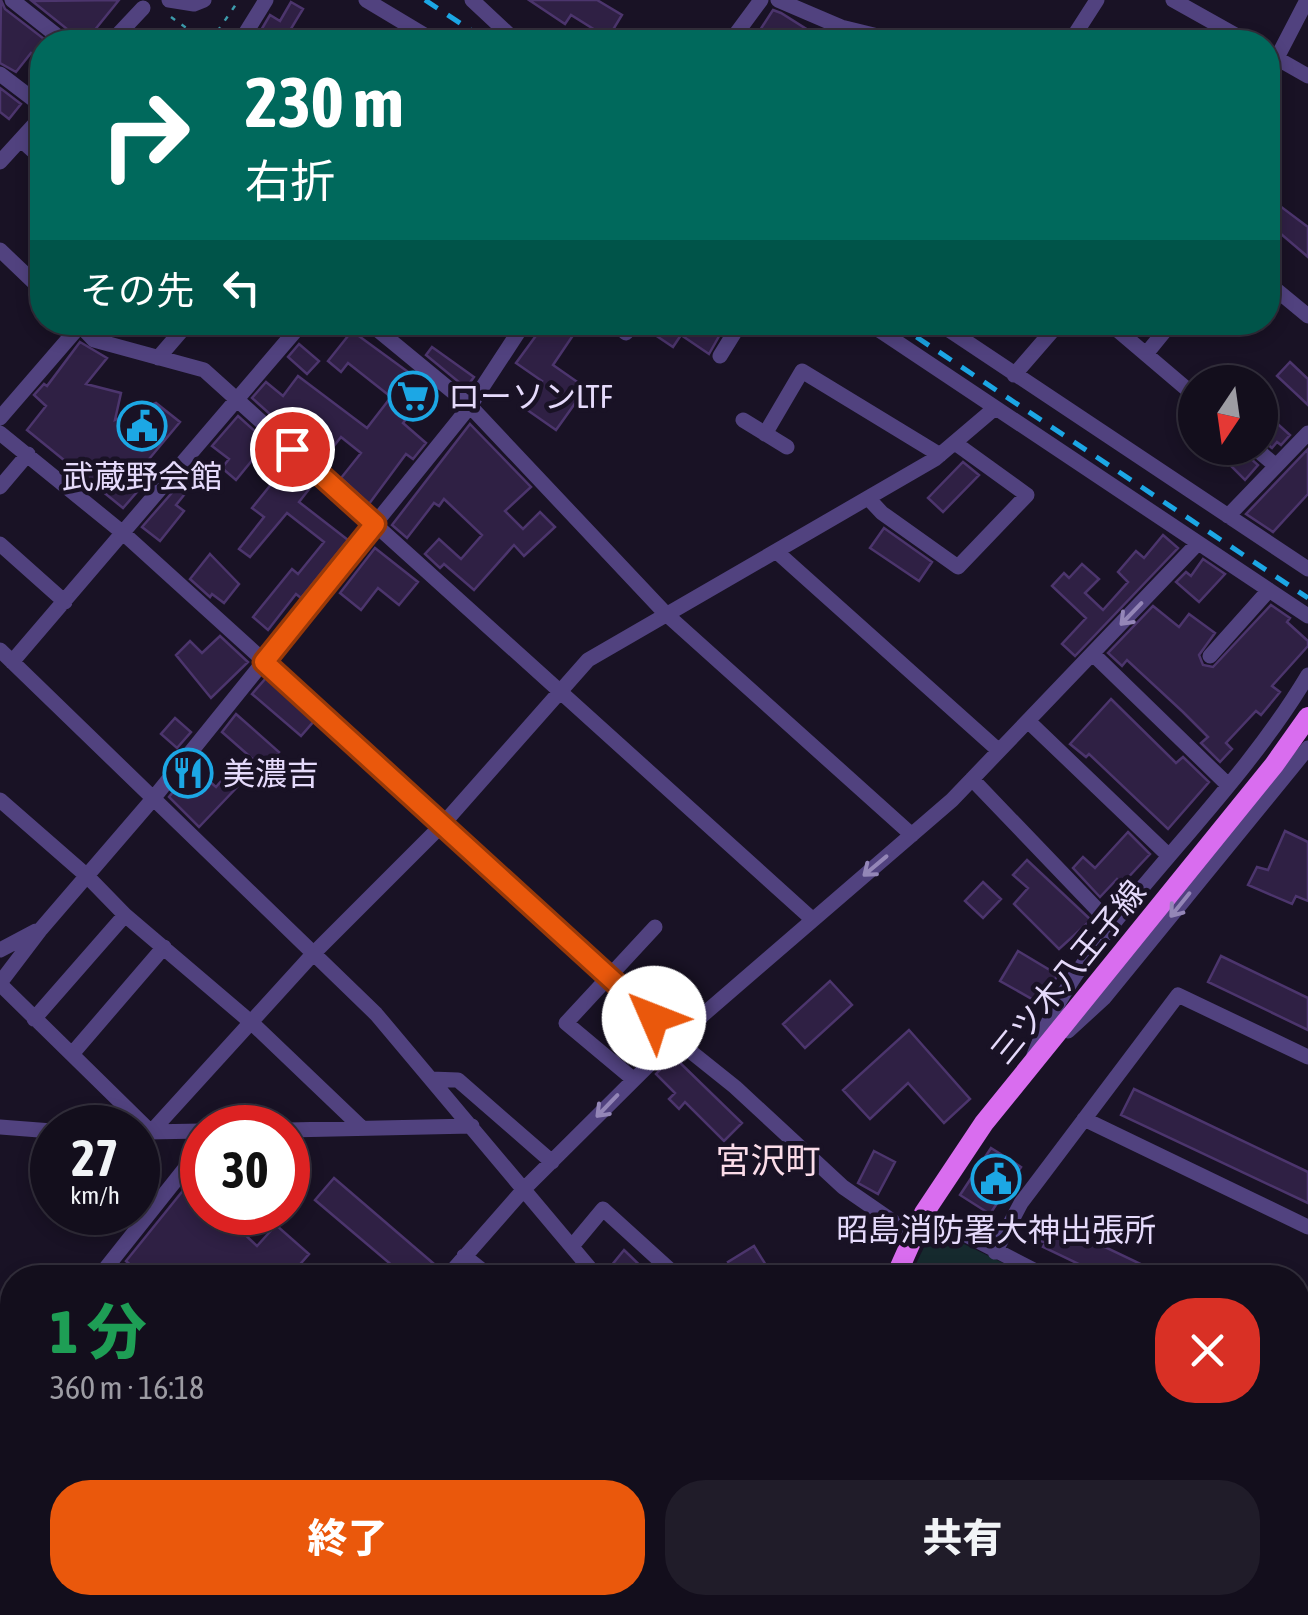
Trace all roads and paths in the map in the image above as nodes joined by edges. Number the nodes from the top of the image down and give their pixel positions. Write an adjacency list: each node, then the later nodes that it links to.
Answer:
1 (12, 0): 14 (street)
2 (204, 0): 13 (street)
3 (239, 0): 17 (path)
4 (266, 0): 18 (street)
5 (366, 0): 19 (street)
6 (472, 0): 20 (street)
7 (760, 0): 21 (street)
8 (778, 0): 22 (street)
9 (1096, 0): 23 (street)
10 (1173, 0): 24 (street)
11 (1307, 0): 25 (street)
12 (143, 4): 13 (street); 15 (street)
13 (166, 4): 16 (path)
14 (50, 30)
15 (120, 30)
16 (195, 30)
17 (217, 30)
18 (247, 30)
19 (416, 30)
20 (504, 30)
21 (739, 30)
22 (853, 30)
23 (1077, 30)
24 (1227, 30)
25 (1280, 43)
26 (1280, 60): 28 (street)
27 (0, 74): 29 (street)
28 (1308, 76)
29 (30, 97)
30 (30, 129): 31 (street)
31 (20, 140): 32 (street); 33 (street)
32 (30, 149)
33 (0, 162)
34 (0, 250): 35 (street)
35 (30, 279)
36 (1280, 293): 37 (street)
37 (1308, 316)
38 (70, 335): 58 (street)
39 (90, 335): 52 (street)
40 (178, 335): 52 (street)
41 (291, 335): 55 (street)
42 (384, 335): 56 (street)
43 (516, 335): 56 (street)
44 (733, 335): 51 (street)
45 (886, 335): 57 (street)
46 (956, 335): 53 (street)
47 (1048, 335): 53 (street)
48 (1123, 335): 50 (street)
49 (1161, 335): 50 (street)
50 (1146, 354): 54 (street)
51 (720, 356)
52 (158, 358): 55 (street)
53 (1014, 374): 70 (street)
54 (1178, 381)
55 (236, 400): 71 (street); 72 (street)
56 (470, 406): 71 (street); 79 (street)
57 (995, 408): 63 (street); 73 (street)
58 (0, 418)
59 (743, 420): 61 (street)
60 (0, 433): 65 (street)
61 (765, 434): 64 (street); 66 (street)
62 (1308, 434): 67 (street)
63 (955, 444): 66 (street); 69 (street)
64 (787, 446)
65 (28, 454): 68 (street); 72 (street)
66 (940, 454): 69 (street)
67 (1276, 466): 70 (street)
68 (0, 487)
69 (868, 500): 75 (street)
70 (1228, 516): 76 (street)
71 (375, 524): 84 (street); 86 (street)
72 (123, 533): 78 (street); 84 (street)
73 (1198, 543): 77 (street); 81 (street, one-way to 81)
74 (0, 544): 78 (street)
75 (778, 553): 79 (street); 90 (street)
76 (1308, 569)
77 (1269, 590): 80 (street); 83 (street)
78 (64, 602): 82 (street)
79 (666, 614): 86 (street); 96 (street)
80 (1308, 616)
81 (1093, 654): 88 (street); 92 (street)
82 (6, 656): 94 (street)
83 (1210, 656)
84 (264, 662): 94 (street); 95 (street)
85 (1308, 675): 92 (street)
86 (561, 691): 95 (street); 100 (street)
87 (1308, 717): 110 (main road, 三ツ木八王子線)
88 (1028, 720): 90 (street); 97 (street)
89 (1308, 748): 116 (street, one-way to 116)
90 (998, 750): 91 (street)
91 (972, 779): 96 (street); 101 (street)
92 (1227, 784): 97 (street)
93 (0, 800): 98 (street)
94 (152, 800): 98 (street); 106 (street)
95 (443, 824): 106 (street); 108 (street)
96 (912, 835): 100 (street, one-way to 100)
97 (1169, 856): 101 (street)
98 (87, 876): 99 (street); 103 (street)
99 (125, 914): 104 (street); 111 (street)
100 (812, 918): 113 (street)
101 (1112, 925): 107 (street)
102 (655, 927): 108 (street)
103 (41, 928): 105 (street); 109 (street)
104 (164, 947): 112 (street); 114 (street)
105 (0, 950)
106 (313, 954): 112 (street); 117 (street)
107 (1080, 967): 110 (street); 116 (street)
108 (610, 976): 113 (street); 118 (street)
109 (0, 984): 111 (street)
110 (1095, 986): 116 (main road, 三ツ木八王子線)
111 (34, 1019): 114 (street)
112 (253, 1024): 120 (street); 124 (street)
113 (675, 1039): 118 (street); 132 (street)
114 (72, 1054): 119 (street)
115 (1308, 1057): 121 (street)
116 (1028, 1068): 130 (main road, 三ツ木八王子線)
117 (432, 1079): 122 (street); 127 (street)
118 (633, 1079): 127 (street, one-way to 127)
119 (119, 1105)
120 (160, 1116)
121 (1084, 1119): 131 (street); 134 (street)
122 (472, 1126): 124 (street); 129 (street)
123 (0, 1127): 125 (street)
124 (362, 1128): 126 (street)
125 (30, 1129)
126 (310, 1129)
127 (552, 1162): 129 (street)
128 (180, 1175): 136 (street)
129 (526, 1188): 133 (street); 135 (street)
130 (924, 1213): 132 (main road, 三ツ木八王子線); 134 (street)
131 (1308, 1227)
132 (914, 1236): 141 (main road, 三ツ木八王子線)
133 (572, 1245): 139 (street); 140 (street)
134 (995, 1252): 142 (street)
135 (464, 1256): 137 (street); 138 (street)
136 (108, 1265)
137 (457, 1265)
138 (475, 1265)
139 (588, 1265)
140 (665, 1265)
141 (901, 1265)
142 (1022, 1265)

